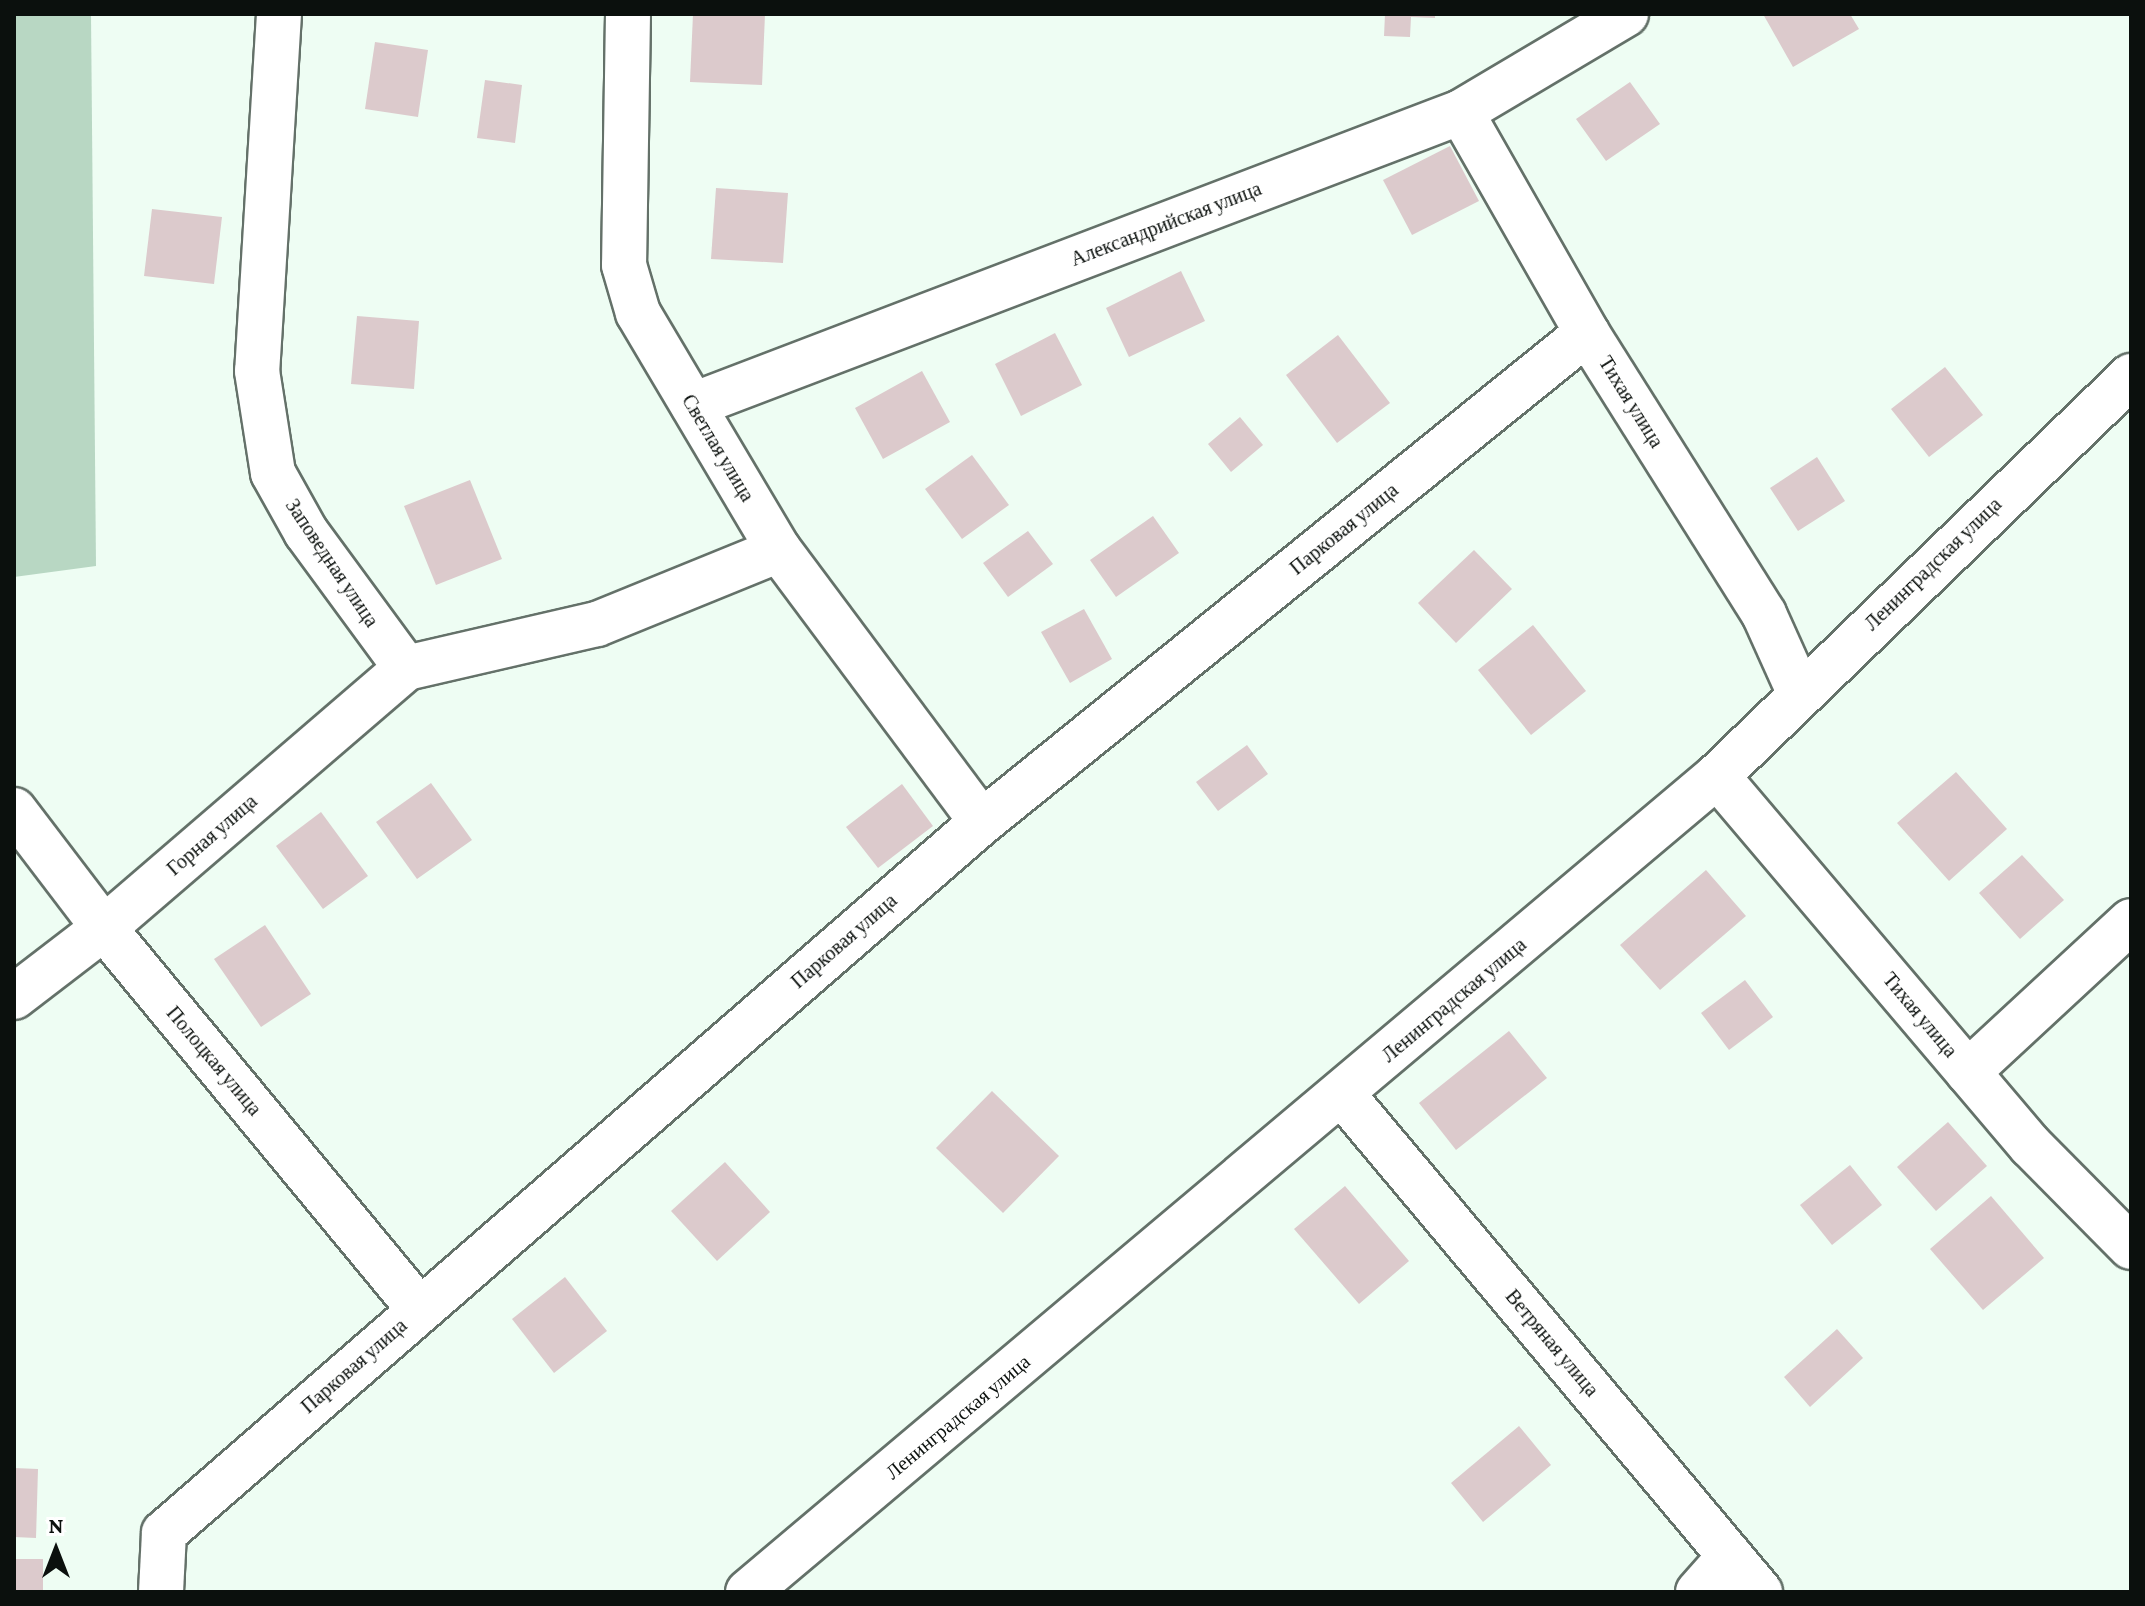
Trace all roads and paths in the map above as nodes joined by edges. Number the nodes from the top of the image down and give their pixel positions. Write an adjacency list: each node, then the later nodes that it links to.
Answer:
1 (279, 14): 9 (street, Заповедная улица)
2 (628, 14): 7 (street, Светлая улица)
3 (1626, 14): 4 (street, Александрийская улица)
4 (1461, 112): 5 (street, Тихая улица); 7 (street, Александрийская улица)
5 (1587, 333): 10 (street, Тихая улица); 13 (street, Парковая улица)
6 (2131, 376): 10 (street, Ленинградская улица)
7 (693, 405): 8 (street, Светлая улица)
8 (779, 550): 9 (street); 13 (street, Светлая улица)
9 (406, 668): 15 (street, Горная улица)
10 (1799, 692): 11 (street, Ленинградская улица)
11 (1717, 776): 17 (street, Тихая улица); 18 (street, Ленинградская улица)
12 (14, 810): 15 (street, Полоцкая улица)
13 (982, 822): 20 (street, Парковая улица)
14 (2131, 921): 17 (street)
15 (104, 928): 16 (street, Горная улица); 20 (street, Полоцкая улица)
16 (14, 997)
17 (1968, 1072): 19 (street, Тихая улица)
18 (1343, 1095): 21 (street, Ветряная улица); 23 (street, Ленинградская улица)
19 (2131, 1247)
20 (419, 1309): 22 (street, Парковая улица)
21 (1730, 1556): 24 (street); 25 (street, Ветряная улица)
22 (161, 1592)
23 (748, 1592)
24 (1698, 1592)
25 (1760, 1592)

